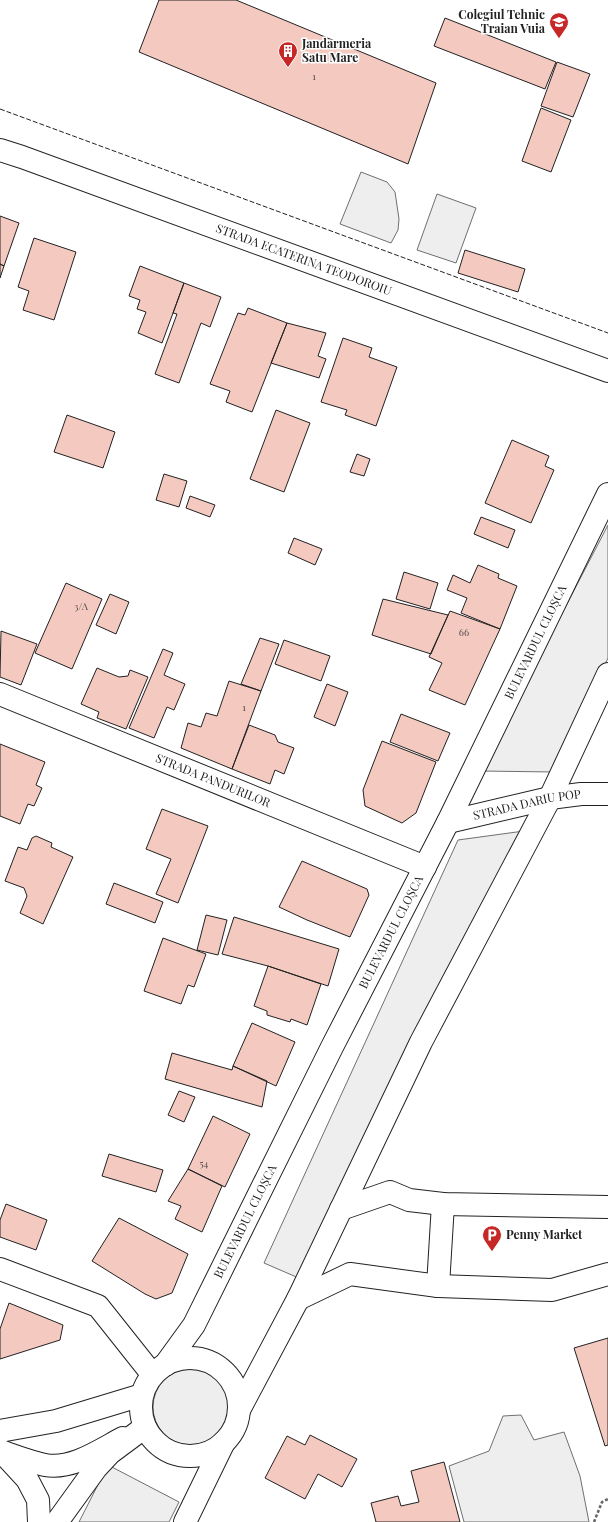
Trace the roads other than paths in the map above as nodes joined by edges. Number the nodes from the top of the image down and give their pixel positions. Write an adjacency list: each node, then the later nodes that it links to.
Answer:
1 (0, 150): 2 (main road, STRADA ECATERINA TEODOROIU)
2 (608, 371)
3 (608, 494): 8 (main road, BULEVARDUL CLOȘCA)
4 (608, 674): 7 (main road)
5 (0, 694): 9 (main road, STRADA PANDURILOR)
6 (608, 794): 7 (main road, STRADA DARIU POP)
7 (550, 798): 8 (main road, STRADA DARIU POP); 12 (main road)
8 (448, 822): 9 (main road, BULEVARDUL CLOȘCA)
9 (425, 867): 17 (main road, BULEVARDUL CLOȘCA)
10 (443, 1204): 11 (main road); 12 (main road); 15 (main road)
11 (608, 1207)
12 (342, 1209): 16 (main road)
13 (0, 1269): 17 (main road)
14 (608, 1274): 15 (main road)
15 (438, 1286): 16 (main road)
16 (298, 1299): 19 (main road)
17 (158, 1370): 18 (main road); 19 (main road)
18 (142, 1394): 20 (main road); 22 (main road)
19 (239, 1410): 21 (main road)
20 (145, 1427): 21 (main road); 22 (main road); 24 (main road)
21 (224, 1442): 25 (main road)
22 (0, 1444): 23 (main road)
23 (39, 1522)
24 (57, 1522)
25 (186, 1522)

